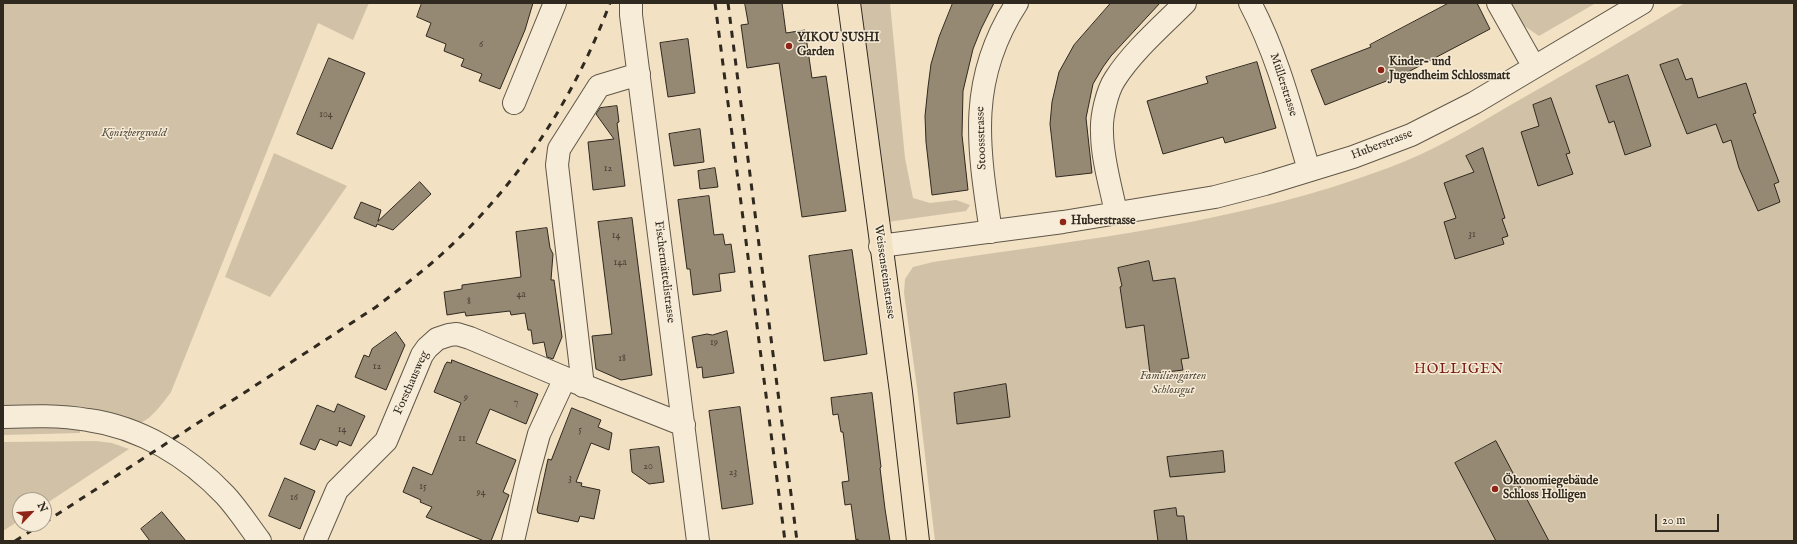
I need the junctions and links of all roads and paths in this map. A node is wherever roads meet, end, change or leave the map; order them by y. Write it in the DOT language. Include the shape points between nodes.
graph roads {
  1 [pos="555,3"];
  2 [pos="631,3"];
  3 [pos="849,3"];
  4 [pos="1018,3"];
  5 [pos="1184,3"];
  6 [pos="1250,3"];
  7 [pos="1498,3"];
  8 [pos="1638,4"];
  9 [pos="1534,67"];
  10 [pos="639,74"];
  11 [pos="514,103"];
  12 [pos="1309,170"];
  13 [pos="1116,213"];
  14 [pos="991,232"];
  15 [pos="880,246"];
  16 [pos="574,382"];
  17 [pos="3,417"];
  18 [pos="684,426"];
  19 [pos="260,541"];
  20 [pos="315,541"];
  21 [pos="513,541"];
  22 [pos="698,541"];
  23 [pos="918,541"];
  1 -- 11 [label="street"];
  2 -- 10 [label="street, Fischermättelistrasse"];
  3 -- 15 [label="main road, Weissensteinstrasse"];
  4 -- 14 [label="street, Stoossstrasse" via="997,37 984,78 981,99 980,146"];
  5 -- 13 [label="street" via="1132,56 1118,74 1105,106 1102,132"];
  6 -- 12 [label="street, Müllerstrasse" via="1278,66"];
  7 -- 9 [label="street"];
  8 -- 9 [label="street, Huberstrasse"];
  9 -- 12 [label="street, Huberstrasse" via="1474,103 1411,135"];
  10 -- 16 [label="street" via="599,86 559,148 556,165"];
  10 -- 18 [label="street, Fischermättelistrasse"];
  12 -- 13 [label="street, Huberstrasse" via="1216,197"];
  13 -- 14 [label="street, Huberstrasse"];
  14 -- 15 [label="street, Huberstrasse"];
  15 -- 23 [label="main road, Weissensteinstrasse" via="901,392"];
  16 -- 18 [label="street, Forsthausweg"];
  16 -- 20 [label="street, Forsthausweg" via="470,338 457,334 437,339 422,355 386,441 337,490"];
  16 -- 21 [label="street" via="540,434"];
  17 -- 19 [label="street" via="57,416 89,420 144,436 209,479 235,507"];
  18 -- 22 [label="street, Fischermättelistrasse"];
}
